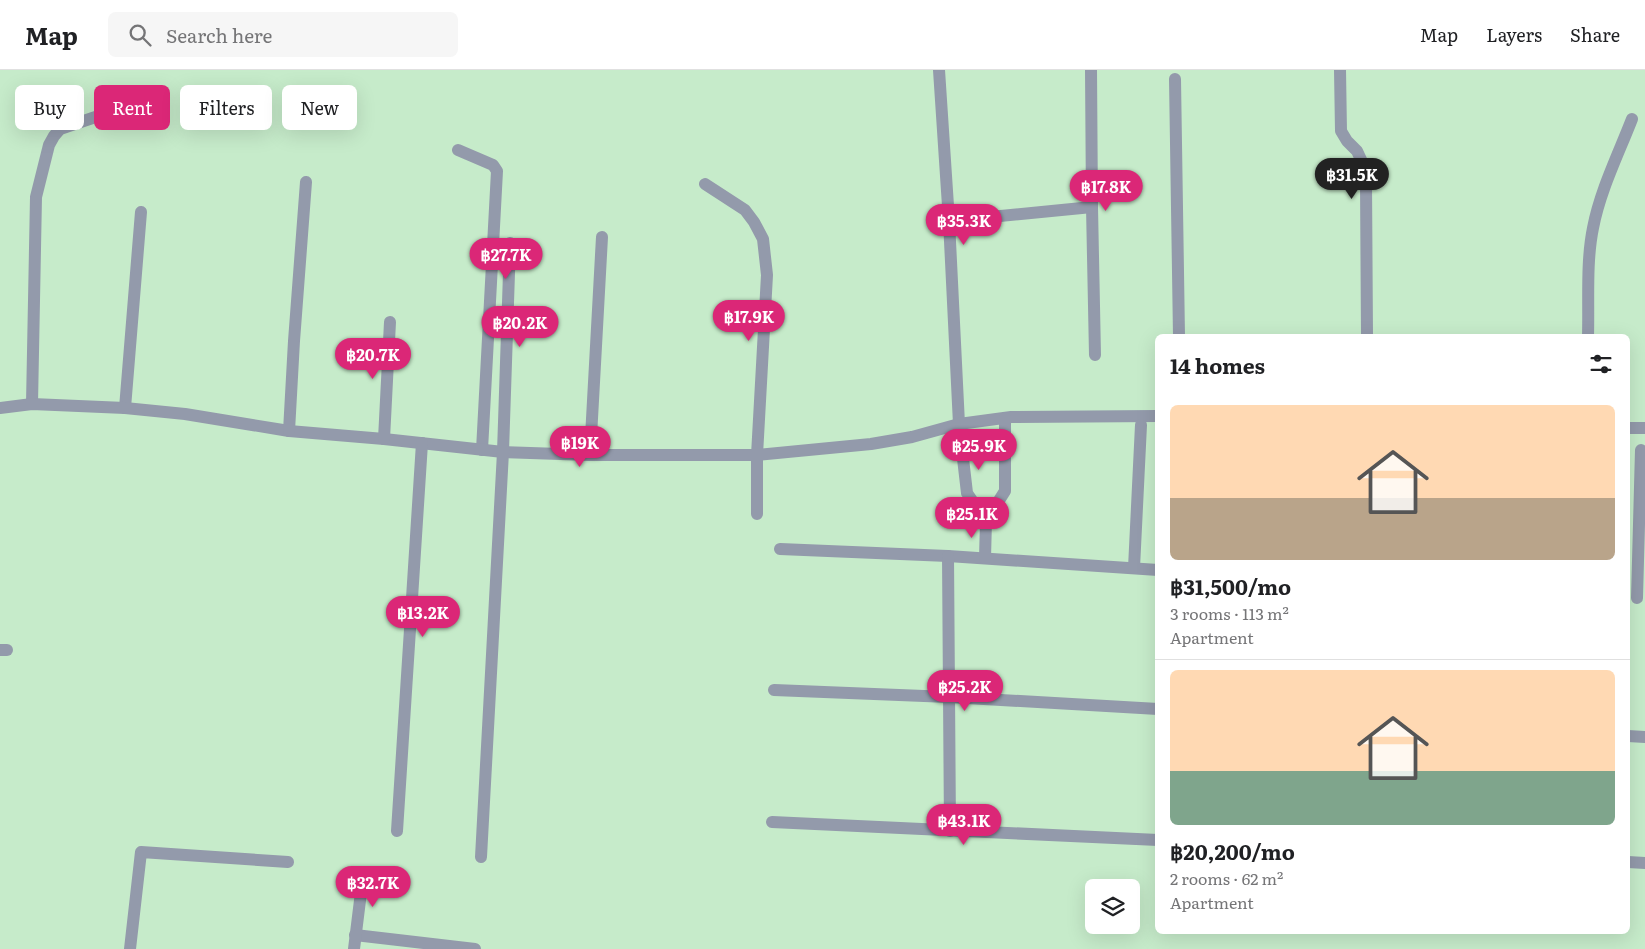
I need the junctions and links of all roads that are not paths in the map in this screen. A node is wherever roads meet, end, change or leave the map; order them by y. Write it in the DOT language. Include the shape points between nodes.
graph roads {
  1 [pos="939,70"];
  2 [pos="1091,70"];
  3 [pos="1340,70"];
  4 [pos="1175,79"];
  5 [pos="94,118"];
  6 [pos="1632,119"];
  7 [pos="458,150"];
  8 [pos="306,182"];
  9 [pos="705,184"];
  10 [pos="1092,207"];
  11 [pos="141,212"];
  12 [pos="949,221"];
  13 [pos="602,237"];
  14 [pos="510,243"];
  15 [pos="390,322"];
  16 [pos="1179,334"];
  17 [pos="1367,334"];
  18 [pos="1588,334"];
  19 [pos="1095,355"];
  20 [pos="32,404"];
  21 [pos="0,408"];
  22 [pos="125,408"];
  23 [pos="1155,416"];
  24 [pos="1005,418"];
  25 [pos="959,424"];
  26 [pos="1142,425"];
  27 [pos="1630,428"];
  28 [pos="1645,428"];
  29 [pos="289,431"];
  30 [pos="384,439"];
  31 [pos="422,443"];
  32 [pos="482,450"];
  33 [pos="1641,450"];
  34 [pos="503,452"];
  35 [pos="590,455"];
  36 [pos="756,455"];
  37 [pos="757,514"];
  38 [pos="986,521"];
  39 [pos="780,549"];
  40 [pos="948,556"];
  41 [pos="985,558"];
  42 [pos="1134,568"];
  43 [pos="1155,570"];
  44 [pos="1636,598"];
  45 [pos="774,690"];
  46 [pos="949,697"];
  47 [pos="1155,709"];
  48 [pos="1630,736"];
  49 [pos="1645,736"];
  50 [pos="772,822"];
  51 [pos="397,830"];
  52 [pos="950,831"];
  53 [pos="1155,840"];
  54 [pos="481,857"];
  55 [pos="288,862"];
  56 [pos="1630,862"];
  57 [pos="1645,863"];
  58 [pos="363,876"];
  59 [pos="356,935"];
  60 [pos="130,949"];
  61 [pos="354,949"];
  62 [pos="475,949"];
  1 -- 12 [label="street"];
  2 -- 10 [label="street"];
  3 -- 17 [label="street" via="1341,131 1357,151 1364,166 1366,182"];
  4 -- 16 [label="street"];
  5 -- 20 [label="street" via="60,129 50,145 39,181"];
  6 -- 18 [label="street" via="1593,228"];
  7 -- 32 [label="street" via="493,165 497,171"];
  8 -- 29 [label="street"];
  9 -- 36 [label="street" via="745,210 763,239 767,275"];
  10 -- 12 [label="street"];
  10 -- 19 [label="street"];
  11 -- 22 [label="street"];
  12 -- 25 [label="street"];
  13 -- 35 [label="street"];
  14 -- 34 [label="street"];
  15 -- 30 [label="street"];
  20 -- 21 [label="street"];
  20 -- 22 [label="street"];
  22 -- 29 [label="street"];
  23 -- 24 [label="street"];
  24 -- 25 [label="street"];
  24 -- 38 [label="street" via="1006,492"];
  25 -- 36 [label="street" via="871,444"];
  25 -- 38 [label="street" via="968,493"];
  26 -- 42 [label="street"];
  27 -- 28 [label="street"];
  29 -- 30 [label="street"];
  30 -- 31 [label="street"];
  31 -- 32 [label="street"];
  31 -- 51 [label="street"];
  32 -- 34 [label="street"];
  33 -- 44 [label="street"];
  34 -- 35 [label="street"];
  34 -- 54 [label="street"];
  35 -- 36 [label="street"];
  36 -- 37 [label="street"];
  38 -- 41 [label="street"];
  39 -- 40 [label="street"];
  40 -- 41 [label="street"];
  40 -- 46 [label="street"];
  41 -- 42 [label="street"];
  42 -- 43 [label="street"];
  45 -- 46 [label="street"];
  46 -- 47 [label="street"];
  46 -- 52 [label="street"];
  48 -- 49 [label="street"];
  50 -- 52 [label="street"];
  52 -- 53 [label="street"];
  55 -- 60 [label="street" via="140,852"];
  56 -- 57 [label="street"];
  58 -- 59 [label="street"];
  59 -- 61 [label="street"];
  59 -- 62 [label="street"];
}
